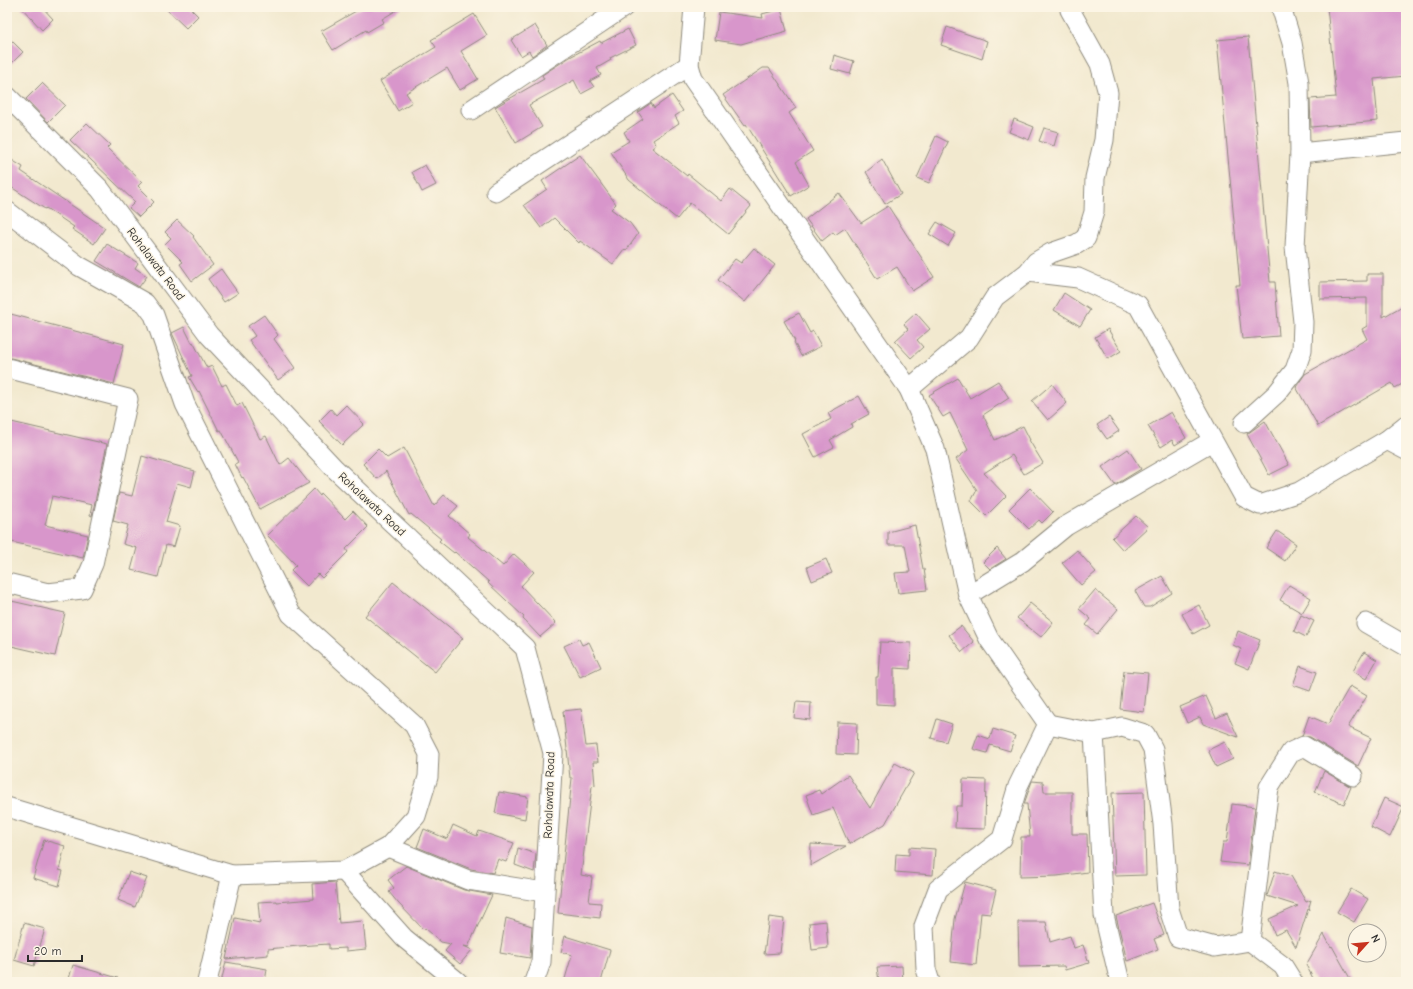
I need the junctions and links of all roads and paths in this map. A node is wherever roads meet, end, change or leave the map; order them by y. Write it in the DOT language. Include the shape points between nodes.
graph roads {
  1 [pos="624,7"];
  2 [pos="694,7"];
  3 [pos="1281,7"];
  4 [pos="1070,10"];
  5 [pos="689,65"];
  6 [pos="7,96"];
  7 [pos="471,110"];
  8 [pos="1406,142"];
  9 [pos="1300,153"];
  10 [pos="496,192"];
  11 [pos="7,211"];
  12 [pos="1028,272"];
  13 [pos="7,368"];
  14 [pos="909,389"];
  15 [pos="1244,423"];
  16 [pos="1406,425"];
  17 [pos="1387,440"];
  18 [pos="1212,441"];
  19 [pos="1406,450"];
  20 [pos="7,583"];
  21 [pos="968,595"];
  22 [pos="1366,623"];
  23 [pos="1406,646"];
  24 [pos="1048,724"];
  25 [pos="1094,733"];
  26 [pos="1353,776"];
  27 [pos="7,807"];
  28 [pos="388,847"];
  29 [pos="344,871"];
  30 [pos="232,875"];
  31 [pos="544,892"];
  32 [pos="1250,941"];
  33 [pos="207,982"];
  34 [pos="458,982"];
  35 [pos="534,982"];
  36 [pos="930,982"];
  37 [pos="1120,982"];
  38 [pos="1293,982"];
  1 -- 7 [label="street"];
  2 -- 5 [label="street"];
  3 -- 9 [label="street" via="1292,43 1299,83"];
  4 -- 12 [label="street" via="1100,64 1108,93 1104,140 1095,178 1094,212 1086,238 1051,253 1036,262"];
  5 -- 10 [label="street"];
  5 -- 14 [label="street" via="693,79"];
  6 -- 31 [label="street, Rohalawata Road" via="100,189 209,335 335,469 525,648 553,753"];
  8 -- 9 [label="street"];
  9 -- 15 [label="street" via="1295,247 1303,322 1302,350 1295,370 1277,393"];
  11 -- 28 [label="street" via="79,266 146,303 154,315 185,404 291,614 414,725 429,754 428,777 416,816"];
  12 -- 14 [label="street" via="995,297 969,338"];
  12 -- 18 [label="street" via="1078,278 1138,305"];
  13 -- 20 [label="street" via="128,399 93,564 82,589 48,593"];
  14 -- 21 [label="street" via="935,449"];
  16 -- 17 [label="street"];
  17 -- 18 [label="street" via="1299,492 1260,505 1244,497"];
  17 -- 19 [label="street"];
  18 -- 21 [label="street" via="1066,526 1022,562"];
  21 -- 24 [label="street" via="989,639"];
  22 -- 23 [label="street"];
  24 -- 25 [label="street"];
  24 -- 36 [label="street" via="1018,786 1002,838 938,889 924,926 926,969"];
  25 -- 32 [label="street" via="1122,727 1145,734 1153,749 1163,824 1169,909 1178,937 1215,947"];
  25 -- 37 [label="street" via="1104,915"];
  26 -- 32 [label="street" via="1304,746 1291,752 1269,787"];
  27 -- 30 [label="street"];
  28 -- 29 [label="street"];
  28 -- 31 [label="street" via="468,880"];
  29 -- 30 [label="street"];
  29 -- 34 [label="street" via="404,938"];
  30 -- 33 [label="street"];
  31 -- 35 [label="street, Rohalawata Road" via="542,962"];
  32 -- 38 [label="street" via="1283,966"];
}
